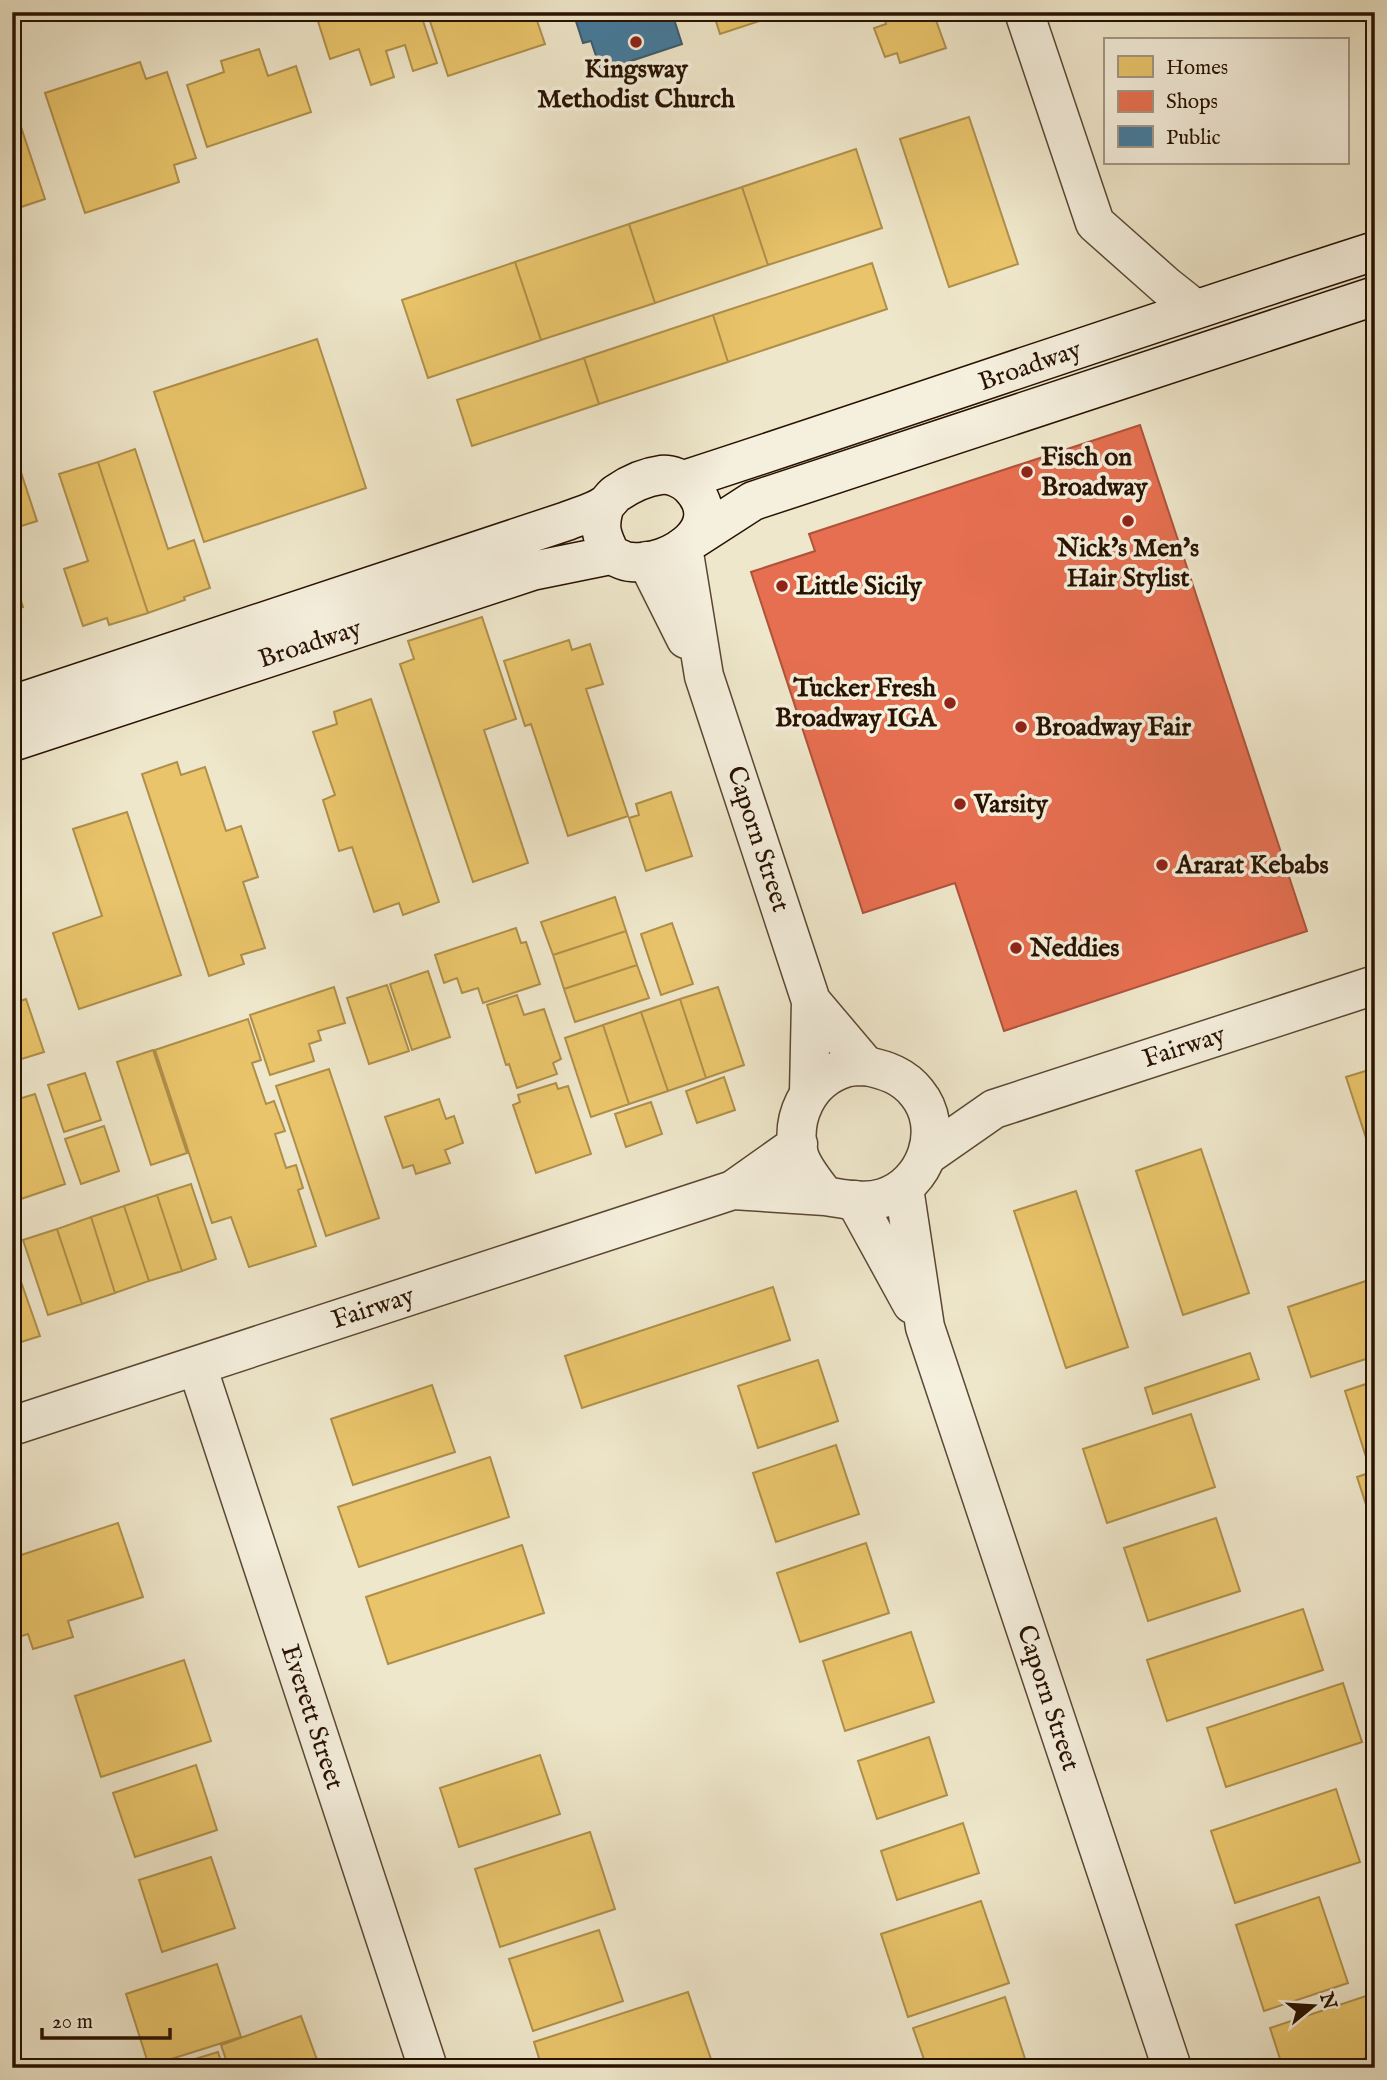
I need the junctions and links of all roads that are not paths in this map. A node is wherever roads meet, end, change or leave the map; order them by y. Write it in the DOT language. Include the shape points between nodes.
graph roads {
  1 [pos="1024,12"];
  2 [pos="1375,251"];
  3 [pos="1375,296"];
  4 [pos="1195,309"];
  5 [pos="684,480"];
  6 [pos="605,505"];
  7 [pos="688,543"];
  8 [pos="629,558"];
  9 [pos="704,676"];
  10 [pos="12,705"];
  11 [pos="12,742"];
  12 [pos="1375,985"];
  13 [pos="811,1002"];
  14 [pos="866,1066"];
  15 [pos="809,1093"];
  16 [pos="919,1094"];
  17 [pos="994,1109"];
  18 [pos="798,1144"];
  19 [pos="928,1155"];
  20 [pos="904,1188"];
  21 [pos="733,1190"];
  22 [pos="840,1198"];
  23 [pos="925,1327"];
  24 [pos="197,1366"];
  25 [pos="12,1426"];
  26 [pos="428,2068"];
  27 [pos="1171,2068"];
  1 -- 4 [label="street" via="1095,223"];
  2 -- 4 [label="street, Broadway"];
  3 -- 7 [label="street, Broadway" via="754,501"];
  4 -- 5 [label="street, Broadway"];
  5 -- 6 [label="street" via="664,475 639,480"];
  5 -- 7 [label="street" via="696,493 704,516 702,527"];
  6 -- 8 [label="street" via="600,521 602,538"];
  6 -- 10 [label="street, Broadway"];
  7 -- 8 [label="street" via="673,553"];
  7 -- 9 [label="street, Caporn Street"];
  8 -- 9 [label="street, Caporn Street"];
  8 -- 11 [label="street, Broadway" via="532,571"];
  9 -- 13 [label="street, Caporn Street"];
  12 -- 17 [label="street, Fairway"];
  13 -- 14 [label="street, Caporn Street"];
  13 -- 15 [label="street, Caporn Street"];
  14 -- 15 [label="street" via="845,1068 825,1077"];
  14 -- 16 [label="street" via="886,1070"];
  15 -- 18 [label="street" via="799,1113"];
  16 -- 17 [label="street, Fairway"];
  16 -- 19 [label="street" via="928,1113"];
  17 -- 19 [label="street, Fairway"];
  18 -- 21 [label="street, Fairway"];
  18 -- 22 [label="street" via="800,1157"];
  19 -- 20 [label="street"];
  20 -- 22 [label="street" via="865,1202"];
  20 -- 23 [label="street, Caporn Street"];
  21 -- 22 [label="street, Fairway"];
  21 -- 24 [label="street, Fairway"];
  22 -- 23 [label="street, Caporn Street"];
  23 -- 27 [label="street, Caporn Street"];
  24 -- 25 [label="street, Fairway"];
  24 -- 26 [label="street, Everett Street"];
}
